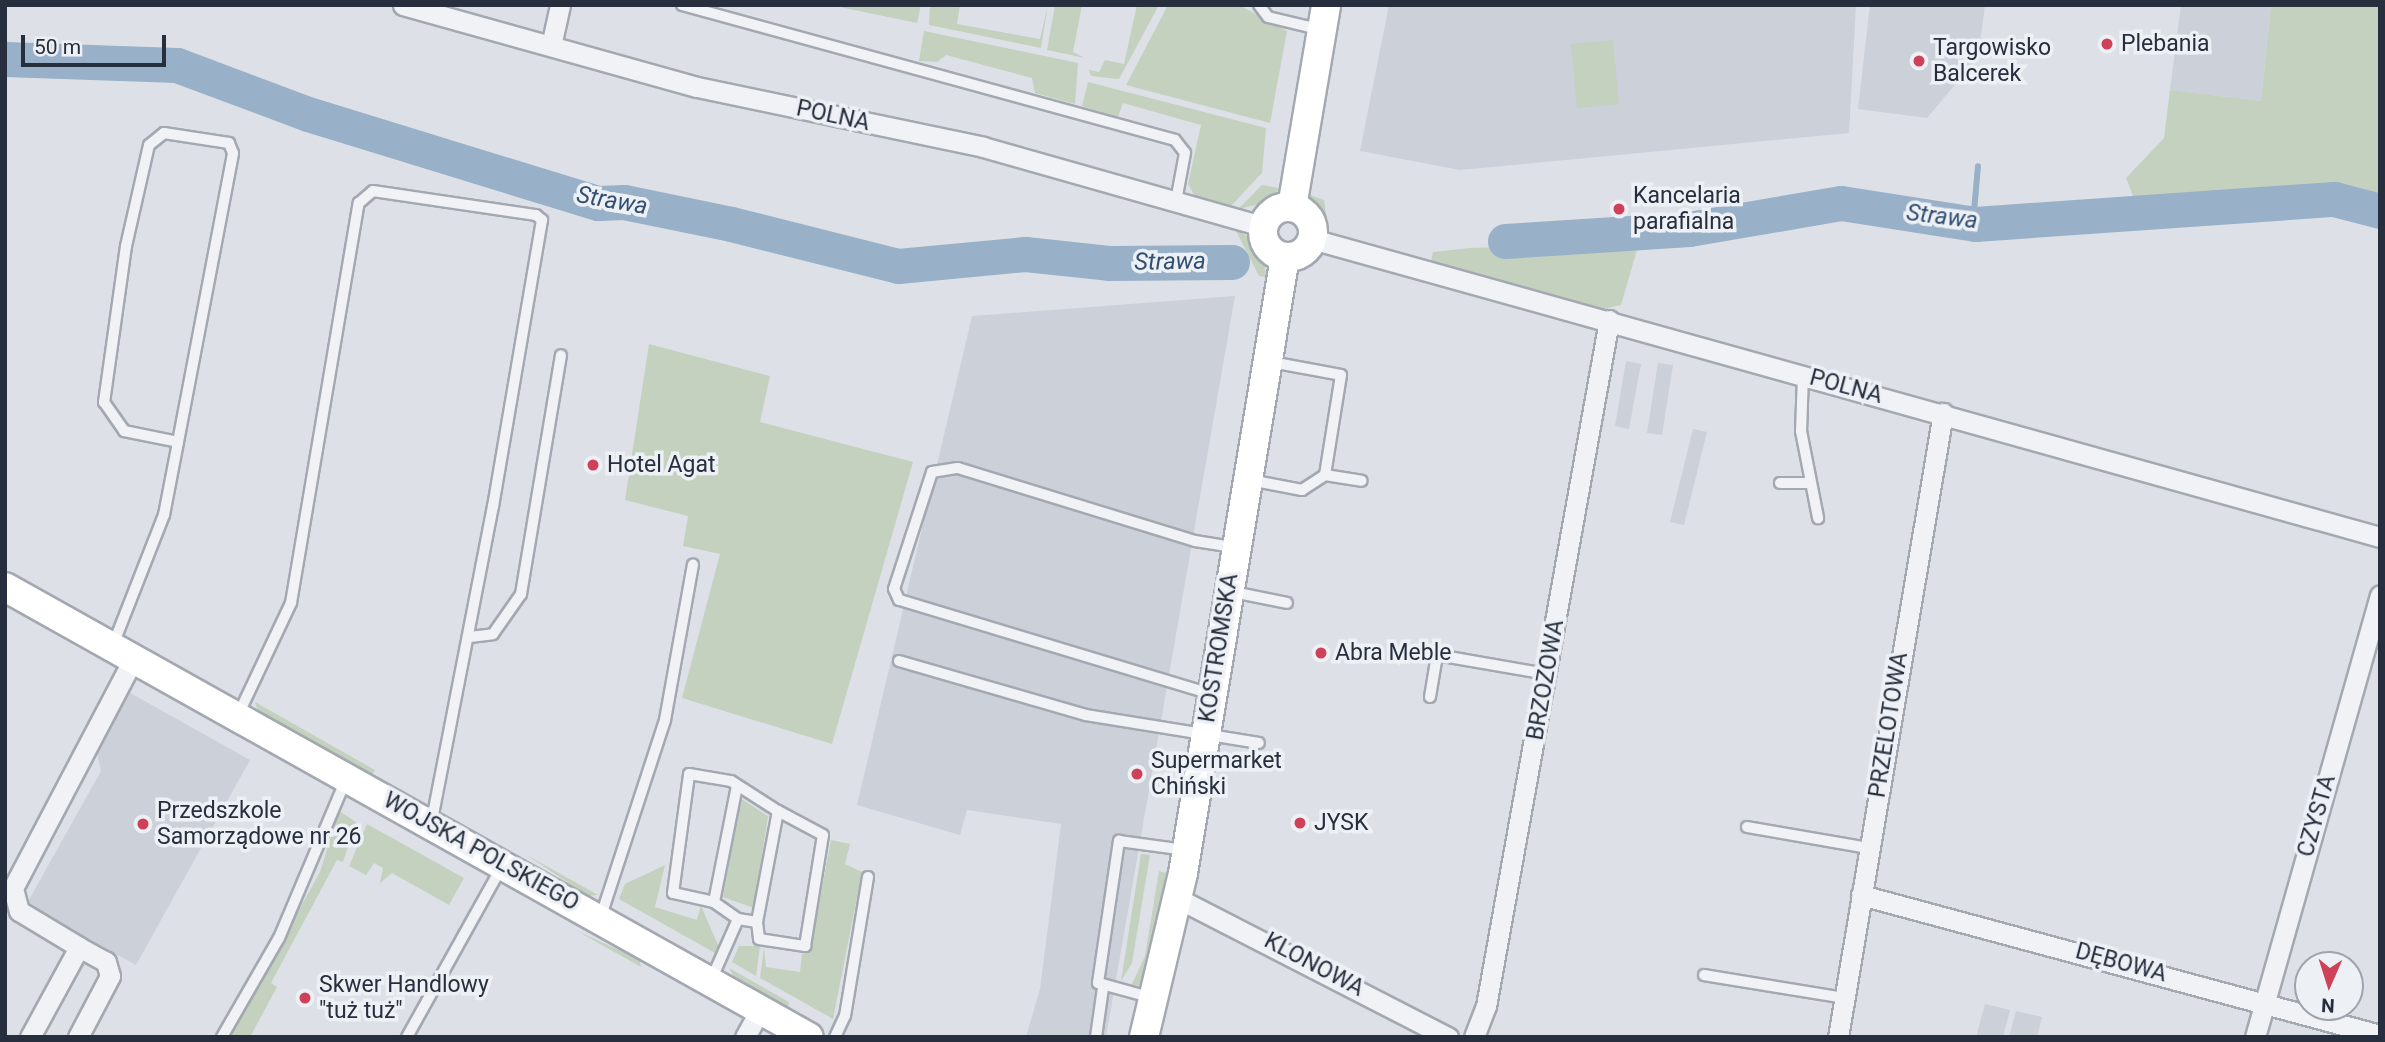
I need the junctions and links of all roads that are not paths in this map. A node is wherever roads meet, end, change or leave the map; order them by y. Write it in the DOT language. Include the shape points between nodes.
graph roads {
  1 [pos="403,5"];
  2 [pos="560,5"];
  3 [pos="682,5"];
  4 [pos="1259,5"];
  5 [pos="1324,17"];
  6 [pos="551,46"];
  7 [pos="1176,201"];
  8 [pos="1292,207"];
  9 [pos="1263,226"];
  10 [pos="1312,239"];
  11 [pos="1285,257"];
  12 [pos="1609,320"];
  13 [pos="561,355"];
  14 [pos="1268,361"];
  15 [pos="1803,375"];
  16 [pos="1943,413"];
  17 [pos="178,442"];
  18 [pos="1325,475"];
  19 [pos="1248,480"];
  20 [pos="1362,481"];
  21 [pos="1780,483"];
  22 [pos="1807,483"];
  23 [pos="1818,518"];
  24 [pos="2380,537"];
  25 [pos="1236,547"];
  26 [pos="693,565"];
  27 [pos="5,587"];
  28 [pos="1229,591"];
  29 [pos="2380,596"];
  30 [pos="1287,603"];
  31 [pos="470,637"];
  32 [pos="123,652"];
  33 [pos="900,661"];
  34 [pos="1548,674"];
  35 [pos="1212,694"];
  36 [pos="1430,697"];
  37 [pos="238,716"];
  38 [pos="1205,733"];
  39 [pos="1259,743"];
  40 [pos="347,778"];
  41 [pos="737,786"];
  42 [pos="778,811"];
  43 [pos="430,825"];
  44 [pos="1747,827"];
  45 [pos="1869,848"];
  46 [pos="1186,850"];
  47 [pos="502,866"];
  48 [pos="868,877"];
  49 [pos="1861,895"];
  50 [pos="1177,898"];
  51 [pos="715,902"];
  52 [pos="600,919"];
  53 [pos="738,919"];
  54 [pos="757,922"];
  55 [pos="79,947"];
  56 [pos="1704,975"];
  57 [pos="710,982"];
  58 [pos="1103,988"];
  59 [pos="1154,998"];
  60 [pos="1845,998"];
  61 [pos="2265,1002"];
  62 [pos="760,1010"];
  63 [pos="2380,1035"];
  64 [pos="30,1037"];
  65 [pos="78,1037"];
  66 [pos="222,1037"];
  67 [pos="407,1037"];
  68 [pos="745,1037"];
  69 [pos="809,1037"];
  70 [pos="835,1037"];
  71 [pos="1096,1037"];
  72 [pos="1144,1037"];
  73 [pos="1448,1037"];
  74 [pos="1474,1037"];
  75 [pos="1838,1037"];
  76 [pos="2255,1037"];
  1 -- 6 [label="street, POLNA"];
  2 -- 6 [label="street"];
  3 -- 7 [label="lane" via="1175,140 1185,153"];
  4 -- 5 [label="lane" via="1268,17"];
  5 -- 8 [label="street"];
  6 -- 7 [label="street, POLNA" via="714,91 983,147"];
  7 -- 9 [label="street, POLNA"];
  8 -- 9 [label="street" via="1274,211"];
  8 -- 10 [label="street" via="1308,217"];
  9 -- 11 [label="street" via="1267,247"];
  10 -- 11 [label="street" via="1300,254"];
  10 -- 12 [label="street, POLNA"];
  11 -- 14 [label="street, KOSTROMSKA"];
  12 -- 15 [label="street, POLNA"];
  12 -- 34 [label="street, BRZOZOWA"];
  13 -- 31 [label="lane" via="521,594 493,634"];
  14 -- 18 [label="lane" via="1341,374"];
  14 -- 19 [label="street, KOSTROMSKA"];
  15 -- 16 [label="street, POLNA"];
  15 -- 22 [label="lane" via="1798,405"];
  16 -- 24 [label="street, POLNA"];
  16 -- 45 [label="street, PRZELOTOWA"];
  17 -- 17 [label="lane" via="233,153 229,143 164,132 149,145 126,246 104,402 124,431"];
  17 -- 32 [label="lane" via="161,526"];
  18 -- 19 [label="lane" via="1302,490"];
  18 -- 20 [label="lane"];
  19 -- 25 [label="street, KOSTROMSKA"];
  21 -- 22 [label="lane"];
  22 -- 23 [label="lane" via="1817,498"];
  25 -- 28 [label="street, KOSTROMSKA"];
  25 -- 35 [label="lane" via="1195,541 958,468 932,472 894,589 899,600"];
  26 -- 52 [label="lane" via="665,720"];
  27 -- 32 [label="street, WOJSKA POLSKIEGO"];
  28 -- 30 [label="lane"];
  28 -- 35 [label="street, KOSTROMSKA"];
  29 -- 61 [label="street, CZYSTA"];
  31 -- 37 [label="lane" via="542,220 527,211 373,191 354,216 291,603"];
  31 -- 43 [label="lane"];
  32 -- 37 [label="street, WOJSKA POLSKIEGO"];
  32 -- 55 [label="street" via="13,888 19,911"];
  33 -- 38 [label="lane" via="1086,715"];
  34 -- 36 [label="lane" via="1437,655"];
  34 -- 74 [label="street, BRZOZOWA" via="1486,1006"];
  35 -- 38 [label="street, KOSTROMSKA"];
  37 -- 40 [label="street, WOJSKA POLSKIEGO"];
  38 -- 39 [label="lane"];
  38 -- 46 [label="street, KOSTROMSKA"];
  40 -- 43 [label="street, WOJSKA POLSKIEGO"];
  40 -- 66 [label="lane" via="279,938"];
  41 -- 42 [label="lane"];
  41 -- 51 [label="lane"];
  41 -- 51 [label="lane" via="688,774 669,888"];
  42 -- 54 [label="lane"];
  42 -- 54 [label="lane" via="820,832 825,840 807,944 759,939"];
  43 -- 47 [label="street, WOJSKA POLSKIEGO"];
  44 -- 45 [label="lane"];
  45 -- 49 [label="street, PRZELOTOWA"];
  46 -- 50 [label="street, KOSTROMSKA"];
  46 -- 58 [label="lane" via="1119,841 1098,983"];
  47 -- 52 [label="street, WOJSKA POLSKIEGO"];
  47 -- 67 [label="lane"];
  48 -- 70 [label="lane" via="845,1016"];
  49 -- 60 [label="street, PRZELOTOWA"];
  49 -- 61 [label="street, DĘBOWA"];
  50 -- 59 [label="street, KOSTROMSKA"];
  50 -- 73 [label="street, KLONOWA"];
  51 -- 53 [label="lane"];
  52 -- 57 [label="street, WOJSKA POLSKIEGO"];
  53 -- 54 [label="lane"];
  53 -- 57 [label="lane"];
  55 -- 64 [label="street"];
  55 -- 65 [label="street" via="106,962 110,976"];
  56 -- 60 [label="lane"];
  57 -- 62 [label="street, WOJSKA POLSKIEGO"];
  58 -- 59 [label="lane"];
  58 -- 71 [label="lane"];
  59 -- 72 [label="street, KOSTROMSKA"];
  60 -- 75 [label="street, PRZELOTOWA"];
  61 -- 63 [label="street, DĘBOWA"];
  61 -- 76 [label="street, CZYSTA"];
  62 -- 68 [label="street"];
  62 -- 69 [label="street, WOJSKA POLSKIEGO"];
}
